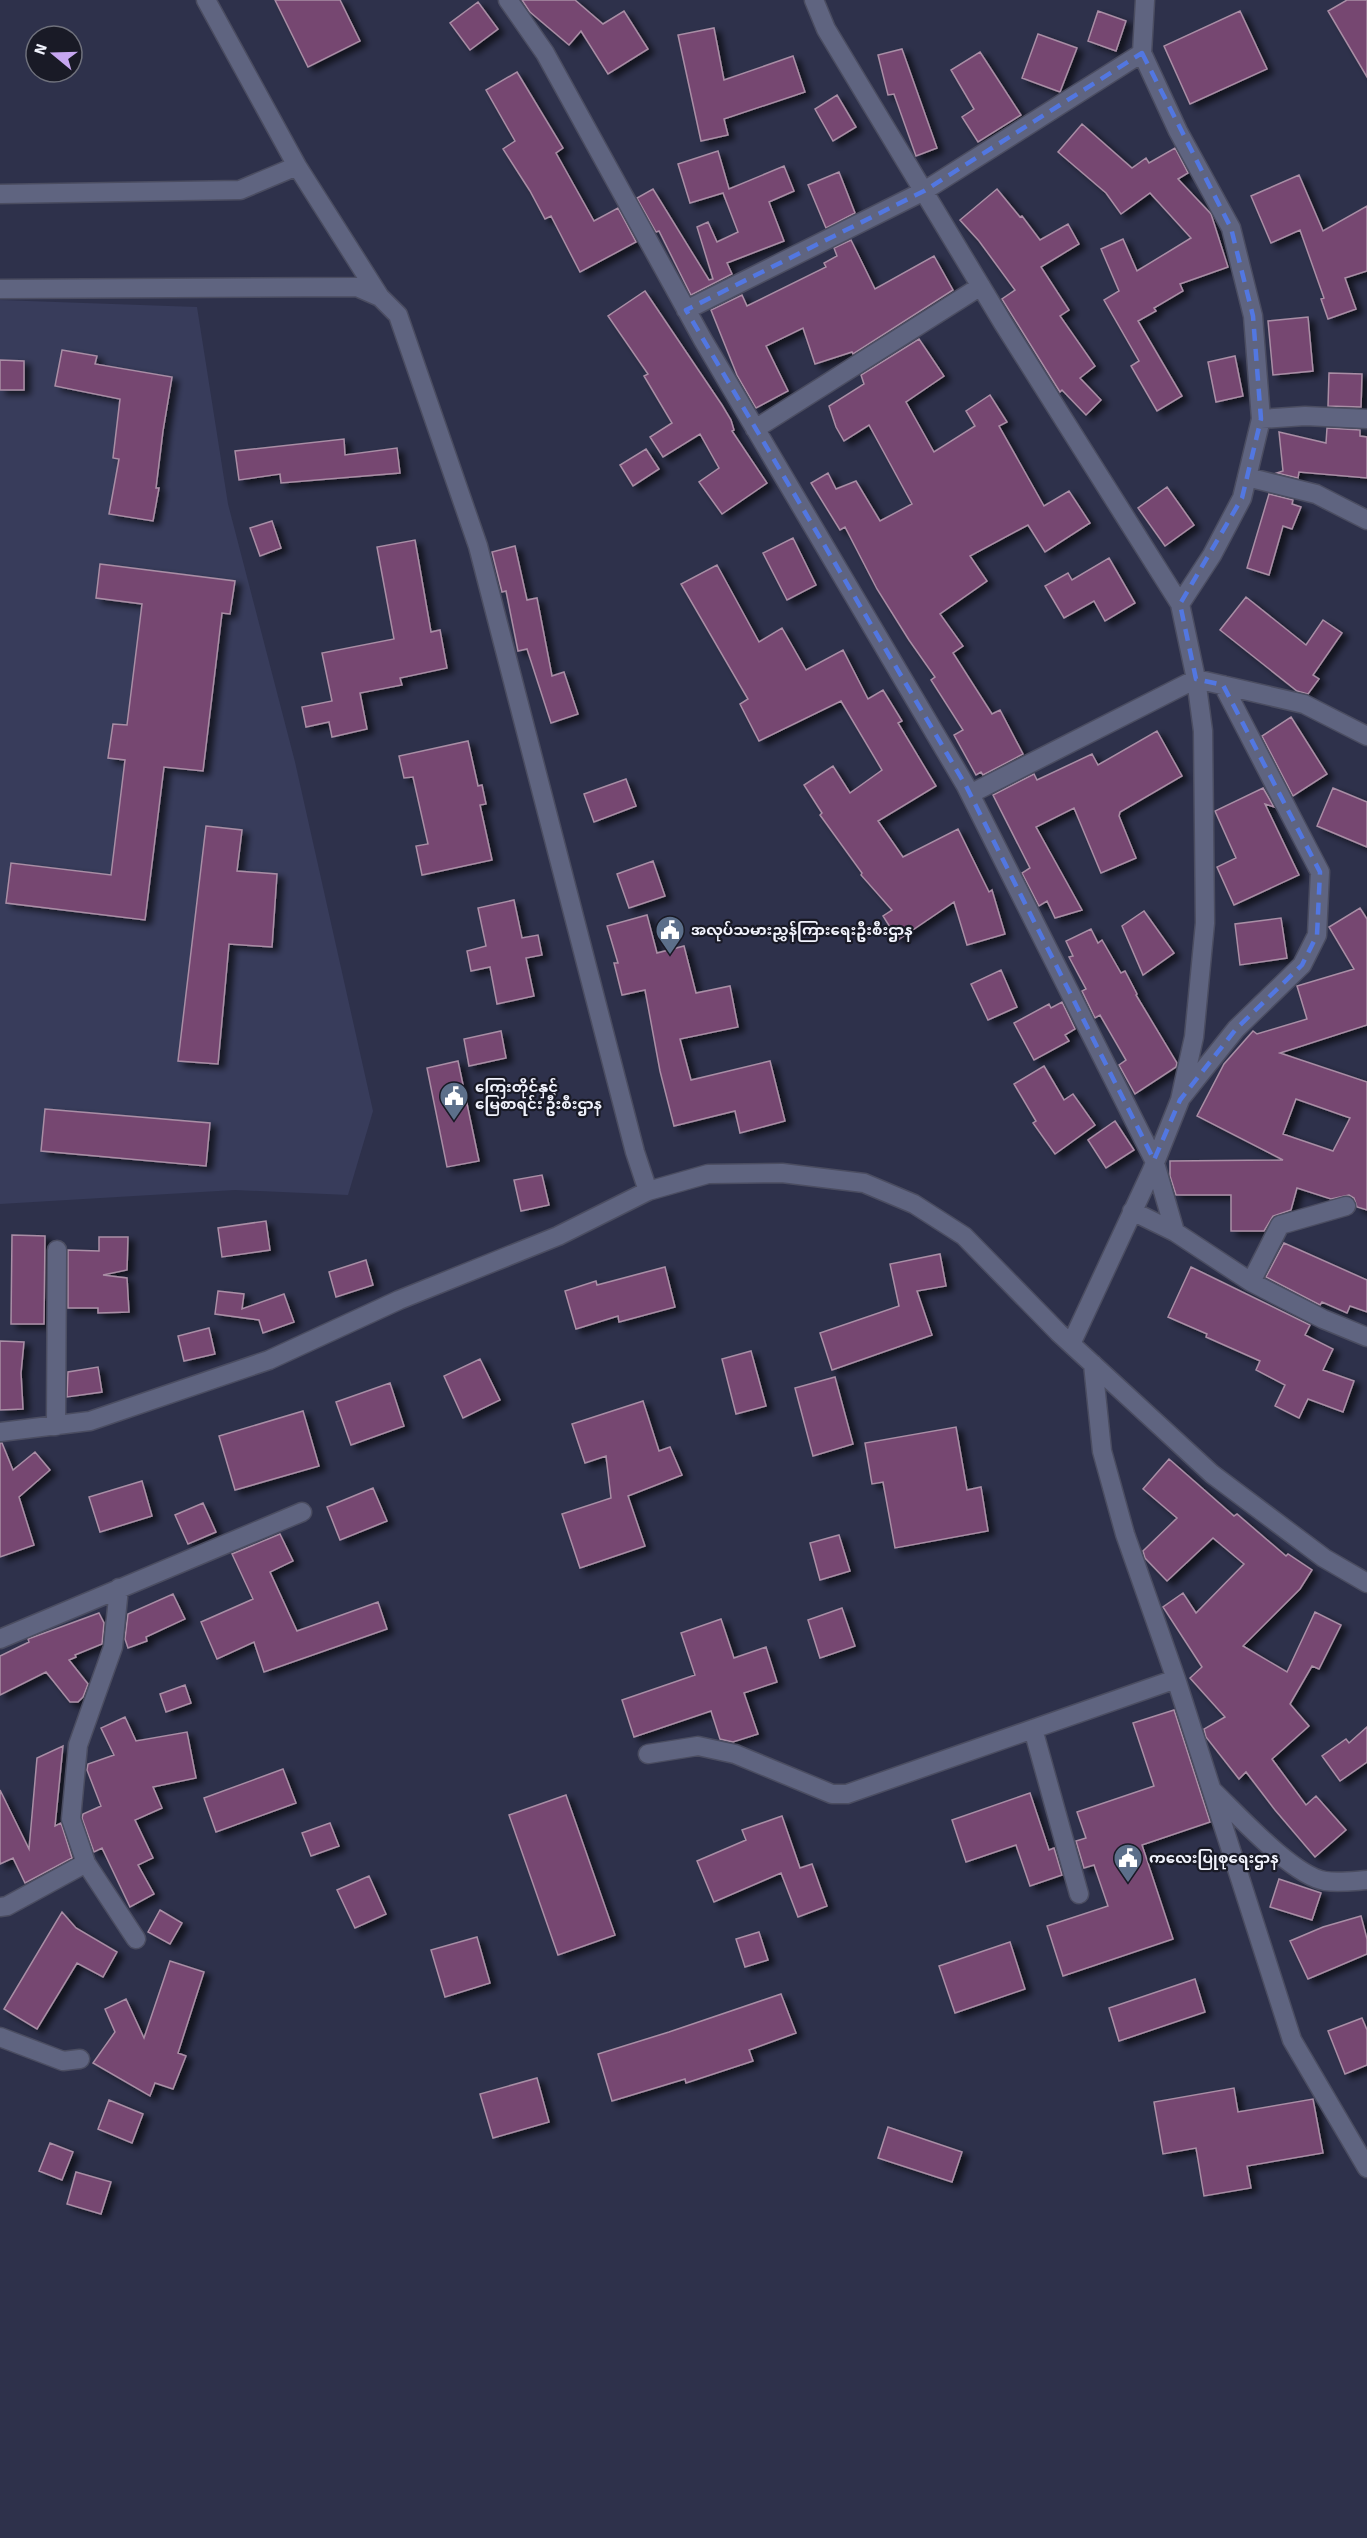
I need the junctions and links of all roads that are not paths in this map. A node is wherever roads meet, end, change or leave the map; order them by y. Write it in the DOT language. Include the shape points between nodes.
graph roads {
  1 [pos="206,0"];
  2 [pos="508,0"];
  3 [pos="814,0"];
  4 [pos="1144,0"];
  5 [pos="1142,53"];
  6 [pos="297,166"];
  7 [pos="924,191"];
  8 [pos="0,194"];
  9 [pos="981,286"];
  10 [pos="0,289"];
  11 [pos="380,297"];
  12 [pos="686,310"];
  13 [pos="1261,419"];
  14 [pos="1367,419"];
  15 [pos="755,429"];
  16 [pos="1247,477"];
  17 [pos="1367,520"];
  18 [pos="1180,604"];
  19 [pos="1196,679"];
  20 [pos="1223,685"];
  21 [pos="1367,736"];
  22 [pos="970,794"];
  23 [pos="1180,1100"];
  24 [pos="1154,1160"];
  25 [pos="648,1191"];
  26 [pos="1346,1206"];
  27 [pos="1132,1211"];
  28 [pos="1175,1232"];
  29 [pos="57,1250"];
  30 [pos="1251,1282"];
  31 [pos="1367,1337"];
  32 [pos="1071,1344"];
  33 [pos="1093,1364"];
  34 [pos="56,1426"];
  35 [pos="0,1432"];
  36 [pos="302,1512"];
  37 [pos="1367,1583"];
  38 [pos="119,1588"];
  39 [pos="0,1639"];
  40 [pos="1176,1679"];
  41 [pos="1033,1730"];
  42 [pos="648,1754"];
  43 [pos="1212,1789"];
  44 [pos="86,1863"];
  45 [pos="1367,1880"];
  46 [pos="1079,1894"];
  47 [pos="0,1907"];
  48 [pos="135,1940"];
  49 [pos="0,2037"];
  50 [pos="80,2059"];
  51 [pos="1367,2168"];
  1 -- 6 [label="street"];
  2 -- 12 [label="street" via="545,53"];
  3 -- 7 [label="street" via="826,29"];
  4 -- 5 [label="street"];
  5 -- 7 [label="street"];
  5 -- 13 [label="street" via="1178,131 1231,228 1253,316"];
  6 -- 8 [label="street" via="240,190"];
  6 -- 11 [label="street"];
  7 -- 9 [label="street"];
  7 -- 12 [label="street"];
  9 -- 15 [label="street"];
  9 -- 18 [label="street"];
  10 -- 11 [label="street" via="357,287"];
  11 -- 25 [label="street" via="398,315 478,546"];
  12 -- 15 [label="street"];
  13 -- 14 [label="street"];
  13 -- 16 [label="street"];
  15 -- 22 [label="street"];
  16 -- 17 [label="street" via="1316,494"];
  16 -- 18 [label="street" via="1242,498 1212,555"];
  18 -- 19 [label="street"];
  19 -- 20 [label="street"];
  19 -- 22 [label="street"];
  19 -- 23 [label="street" via="1203,731 1205,923 1194,1036"];
  20 -- 21 [label="street" via="1304,704"];
  20 -- 23 [label="street" via="1320,872 1317,935 1302,965 1236,1029"];
  22 -- 24 [label="street"];
  23 -- 24 [label="street"];
  24 -- 27 [label="street"];
  24 -- 28 [label="street"];
  25 -- 32 [label="street" via="708,1174 783,1173 864,1183 914,1204 964,1236"];
  25 -- 34 [label="street" via="558,1236 399,1300 269,1360 90,1421"];
  26 -- 30 [label="street" via="1280,1225"];
  27 -- 28 [label="street"];
  27 -- 32 [label="street"];
  28 -- 30 [label="street"];
  29 -- 34 [label="street"];
  30 -- 31 [label="street"];
  32 -- 33 [label="street"];
  33 -- 37 [label="street" via="1212,1474 1324,1558"];
  33 -- 40 [label="street" via="1102,1451 1125,1534"];
  34 -- 35 [label="street"];
  36 -- 38 [label="street"];
  38 -- 39 [label="street"];
  38 -- 44 [label="street" via="113,1647 78,1745 71,1819"];
  40 -- 41 [label="street"];
  40 -- 43 [label="street"];
  41 -- 42 [label="street" via="847,1794 831,1794 735,1754 698,1746"];
  41 -- 46 [label="street"];
  43 -- 45 [label="street" via="1304,1874 1323,1881"];
  43 -- 51 [label="street" via="1292,2040"];
  44 -- 47 [label="street"];
  44 -- 48 [label="street"];
  49 -- 50 [label="street" via="63,2061"];
}
